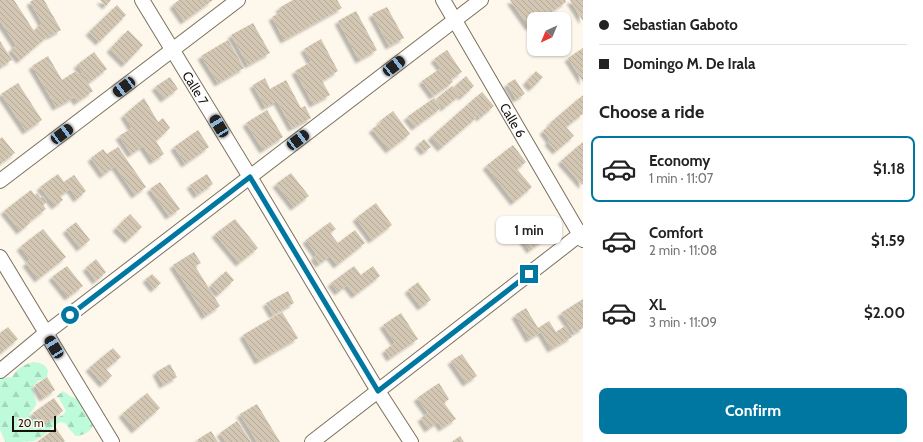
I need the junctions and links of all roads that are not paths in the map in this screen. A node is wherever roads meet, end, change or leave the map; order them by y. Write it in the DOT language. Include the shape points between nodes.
graph roads {
  1 [pos="142,0"];
  2 [pos="238,0"];
  3 [pos="442,0"];
  4 [pos="481,0"];
  5 [pos="455,20"];
  6 [pos="173,50"];
  7 [pos="250,177"];
  8 [pos="0,181"];
  9 [pos="582,236"];
  10 [pos="0,257"];
  11 [pos="46,334"];
  12 [pos="0,371"];
  13 [pos="378,391"];
  14 [pos="112,442"];
  15 [pos="312,442"];
  16 [pos="411,442"];
  1 -- 6 [label="street, Calle 7"];
  2 -- 6 [label="street"];
  3 -- 5 [label="street, Calle 6"];
  4 -- 5 [label="street"];
  5 -- 7 [label="street"];
  5 -- 9 [label="street, Calle 6"];
  6 -- 7 [label="street, Calle 7"];
  6 -- 8 [label="street"];
  7 -- 11 [label="street"];
  7 -- 13 [label="street, Calle 7"];
  9 -- 13 [label="street"];
  10 -- 11 [label="street"];
  11 -- 12 [label="street"];
  11 -- 14 [label="street"];
  13 -- 15 [label="street"];
  13 -- 16 [label="street, Calle 7"];
}
